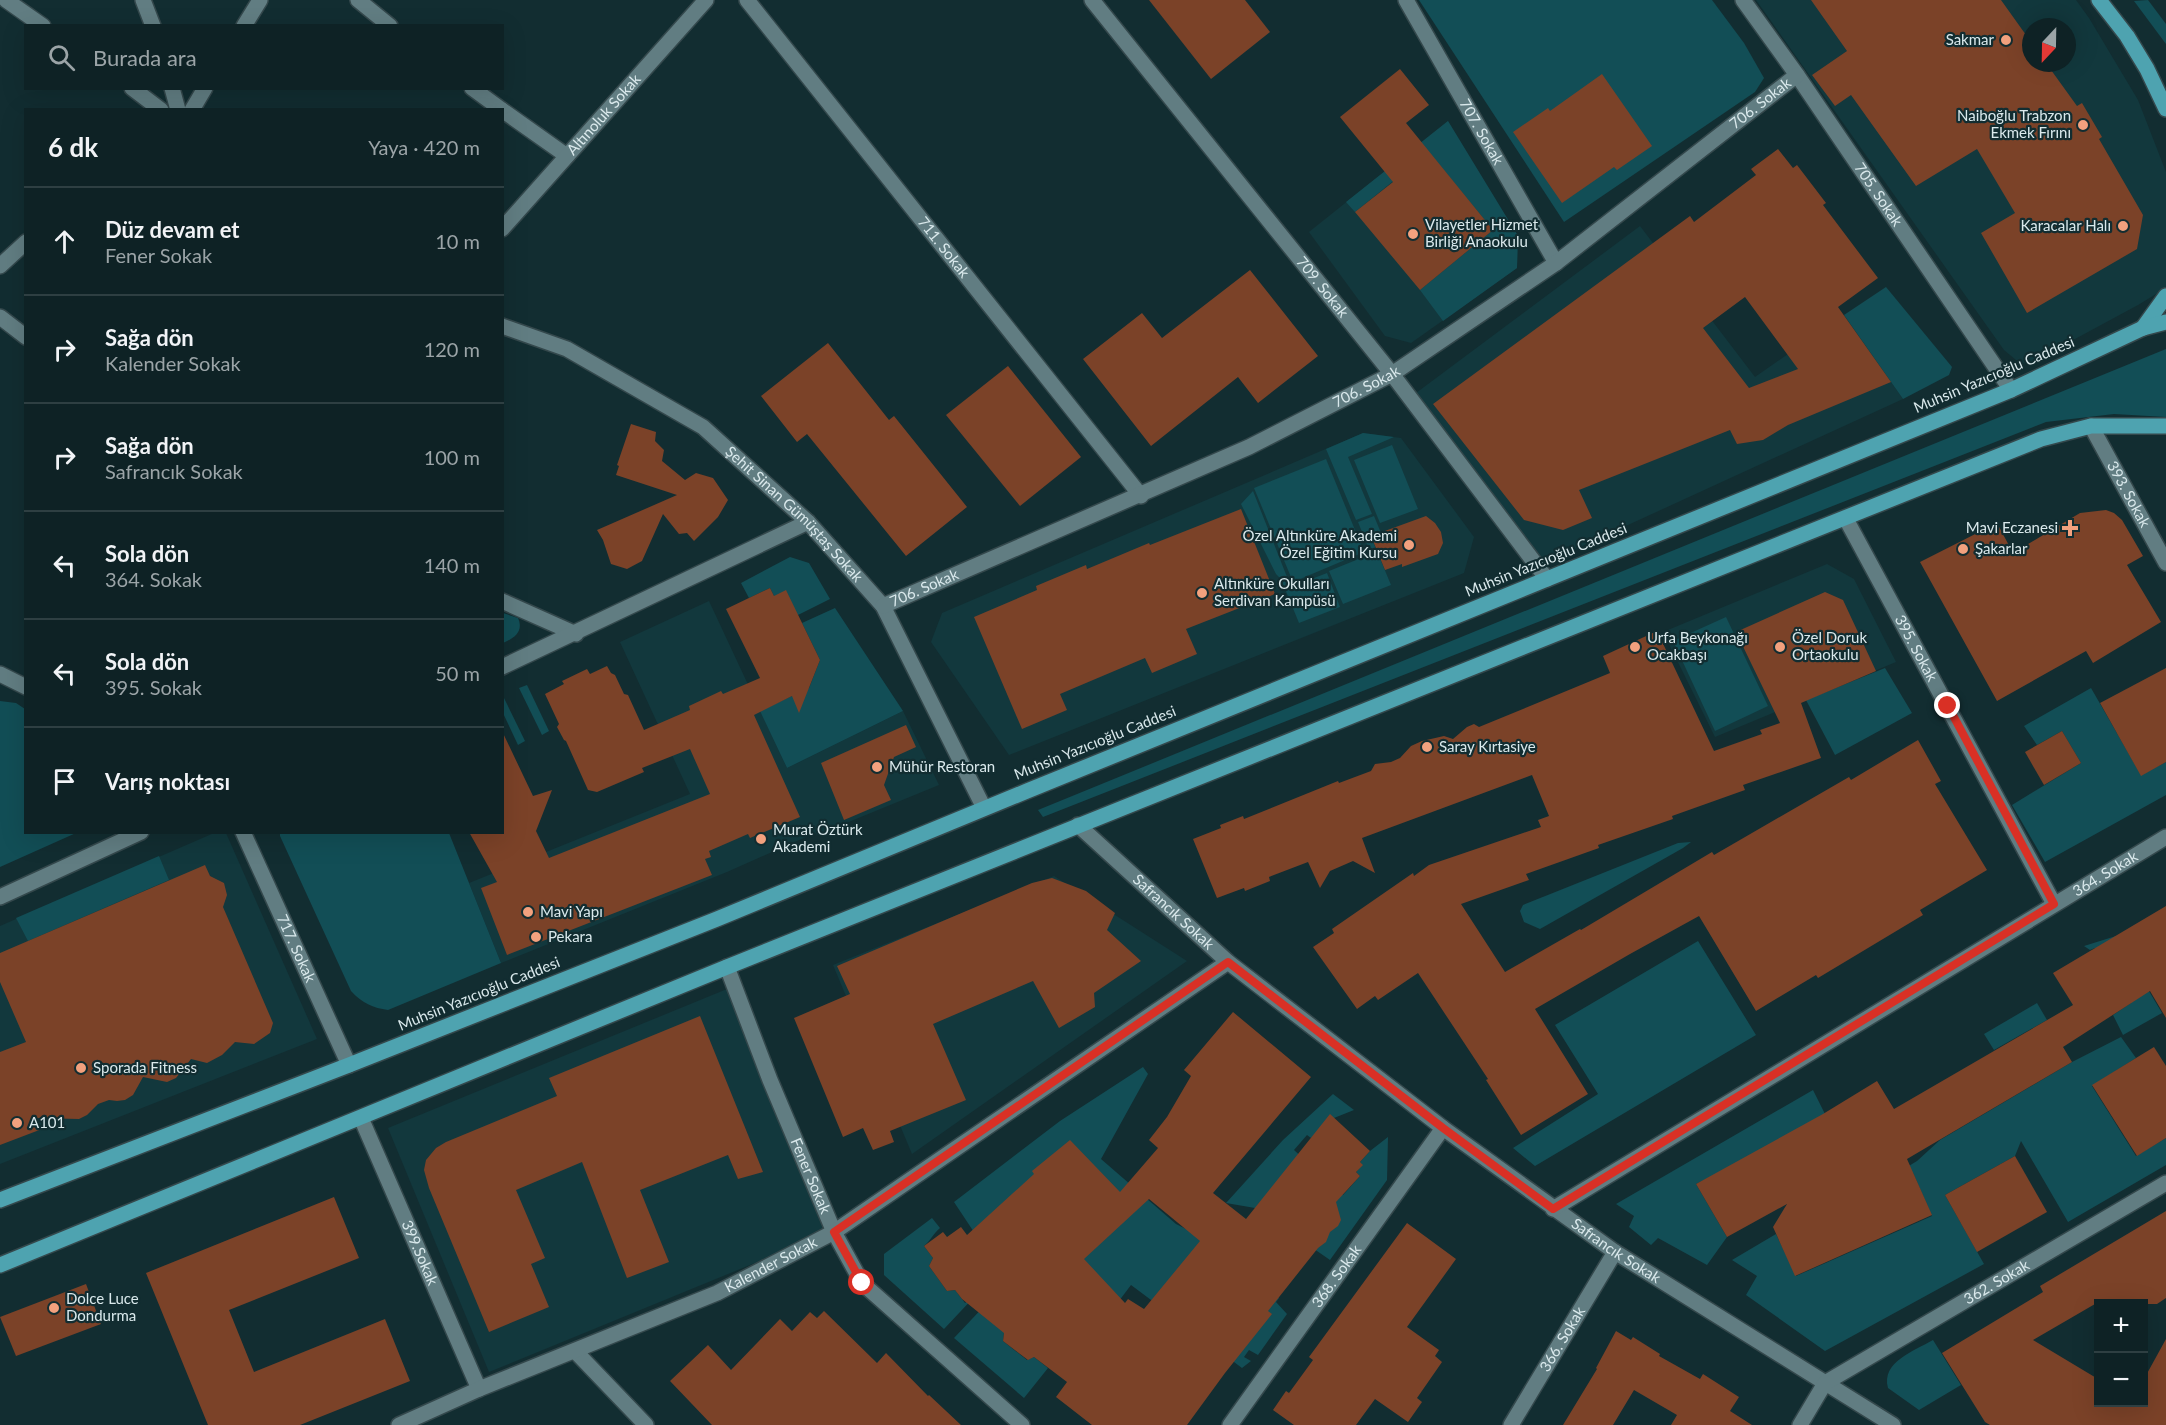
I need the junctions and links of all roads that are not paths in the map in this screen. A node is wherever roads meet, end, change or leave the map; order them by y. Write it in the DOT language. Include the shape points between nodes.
graph roads {
  1 [pos="6,0"];
  2 [pos="143,0"];
  3 [pos="260,0"];
  4 [pos="358,0"];
  5 [pos="706,0"];
  6 [pos="747,0"];
  7 [pos="1092,0"];
  8 [pos="1406,0"];
  9 [pos="1743,0"];
  10 [pos="2099,0"];
  11 [pos="39,24"];
  12 [pos="152,24"];
  13 [pos="245,24"];
  14 [pos="388,24"];
  15 [pos="2147,69"];
  16 [pos="1797,75"];
  17 [pos="2166,88"];
  18 [pos="135,90"];
  19 [pos="173,90"];
  20 [pos="204,90"];
  21 [pos="475,90"];
  22 [pos="158,108"];
  23 [pos="177,108"];
  24 [pos="193,108"];
  25 [pos="499,108"];
  26 [pos="2166,109"];
  27 [pos="504,111"];
  28 [pos="567,156"];
  29 [pos="504,227"];
  30 [pos="24,244"];
  31 [pos="1556,263"];
  32 [pos="0,266"];
  33 [pos="2166,296"];
  34 [pos="0,317"];
  35 [pos="2166,322"];
  36 [pos="504,327"];
  37 [pos="2143,328"];
  38 [pos="24,335"];
  39 [pos="1392,374"];
  40 [pos="2011,390"];
  41 [pos="2091,426"];
  42 [pos="2166,426"];
  43 [pos="1141,495"];
  44 [pos="1846,519"];
  45 [pos="808,522"];
  46 [pos="2166,563"];
  47 [pos="1547,579"];
  48 [pos="504,602"];
  49 [pos="883,606"];
  50 [pos="576,634"];
  51 [pos="504,667"];
  52 [pos="0,674"];
  53 [pos="24,686"];
  54 [pos="984,808"];
  55 [pos="1078,825"];
  56 [pos="137,834"];
  57 [pos="244,834"];
  58 [pos="2166,837"];
  59 [pos="0,897"];
  60 [pos="2054,904"];
  61 [pos="1228,962"];
  62 [pos="727,967"];
  63 [pos="349,1065"];
  64 [pos="361,1118"];
  65 [pos="1443,1128"];
  66 [pos="2166,1183"];
  67 [pos="0,1200"];
  68 [pos="1553,1209"];
  69 [pos="834,1232"];
  70 [pos="1615,1252"];
  71 [pos="0,1265"];
  72 [pos="575,1351"];
  73 [pos="1826,1383"];
  74 [pos="479,1389"];
  75 [pos="399,1425"];
  76 [pos="646,1425"];
  77 [pos="1022,1425"];
  78 [pos="1230,1425"];
  79 [pos="1511,1425"];
  80 [pos="1800,1425"];
  81 [pos="1893,1425"];
  1 -- 11 [label="street"];
  2 -- 12 [label="street"];
  3 -- 13 [label="street"];
  4 -- 14 [label="street"];
  5 -- 28 [label="street, Altınoluk Sokak"];
  6 -- 43 [label="street, 711. Sokak"];
  7 -- 39 [label="street, 709. Sokak"];
  8 -- 31 [label="street, 707. Sokak"];
  9 -- 16 [label="street, 705. Sokak"];
  10 -- 15 [label="main road"];
  15 -- 17 [label="main road"];
  15 -- 26 [label="main road"];
  16 -- 31 [label="street, 706. Sokak"];
  16 -- 40 [label="street, 705. Sokak"];
  18 -- 22 [label="street"];
  19 -- 23 [label="street"];
  20 -- 24 [label="street"];
  21 -- 25 [label="street"];
  27 -- 28 [label="street"];
  28 -- 29 [label="street, Altınoluk Sokak"];
  30 -- 32 [label="street"];
  31 -- 39 [label="street, 706. Sokak"];
  33 -- 37 [label="main road"];
  34 -- 38 [label="street"];
  35 -- 37 [label="main road, Muhsin Yazıcıoğlu Caddesi"];
  36 -- 45 [label="street, Şehit Sinan Gümüştaş Sokak" via="567,349 703,427"];
  37 -- 40 [label="main road, Muhsin Yazıcıoğlu Caddesi"];
  39 -- 43 [label="street, 706. Sokak" via="1249,447"];
  39 -- 47 [label="street, 709. Sokak"];
  40 -- 47 [label="main road, Muhsin Yazıcıoğlu Caddesi"];
  41 -- 42 [label="main road"];
  41 -- 44 [label="main road" via="2042,439"];
  41 -- 46 [label="street, 393. Sokak"];
  43 -- 49 [label="street, 706. Sokak"];
  44 -- 55 [label="main road"];
  44 -- 60 [label="street, 395. Sokak"];
  45 -- 49 [label="street, Şehit Sinan Gümüştaş Sokak"];
  45 -- 50 [label="street"];
  47 -- 54 [label="main road, Muhsin Yazıcıoğlu Caddesi"];
  48 -- 50 [label="street"];
  49 -- 54 [label="street, Şehit Sinan Gümüştaş Sokak"];
  50 -- 51 [label="street"];
  52 -- 53 [label="street"];
  54 -- 63 [label="main road, Muhsin Yazıcıoğlu Caddesi"];
  55 -- 61 [label="street, Safrancık Sokak"];
  55 -- 62 [label="main road"];
  56 -- 59 [label="street"];
  57 -- 63 [label="street, 717. Sokak"];
  58 -- 60 [label="street, 364. Sokak"];
  60 -- 68 [label="street, 364. Sokak"];
  61 -- 65 [label="street, Safrancık Sokak"];
  61 -- 69 [label="street, Kalender Sokak"];
  62 -- 64 [label="main road"];
  62 -- 69 [label="street, Fener Sokak"];
  63 -- 67 [label="main road, Muhsin Yazıcıoğlu Caddesi"];
  64 -- 71 [label="main road"];
  64 -- 74 [label="street, 399.Sokak"];
  65 -- 68 [label="street, Safrancık Sokak"];
  65 -- 78 [label="street, 368. Sokak"];
  66 -- 73 [label="street, 362. Sokak"];
  68 -- 70 [label="street, Safrancık Sokak"];
  69 -- 72 [label="street, Kalender Sokak" via="717,1293"];
  69 -- 77 [label="street, Fener Sokak" via="862,1283"];
  70 -- 73 [label="street, Safrancık Sokak"];
  70 -- 79 [label="street, 366. Sokak"];
  72 -- 74 [label="street, Kalender Sokak"];
  72 -- 76 [label="street"];
  73 -- 80 [label="street"];
  73 -- 81 [label="street, Safrancık Sokak"];
  74 -- 75 [label="street, Kalender Sokak"];
}
